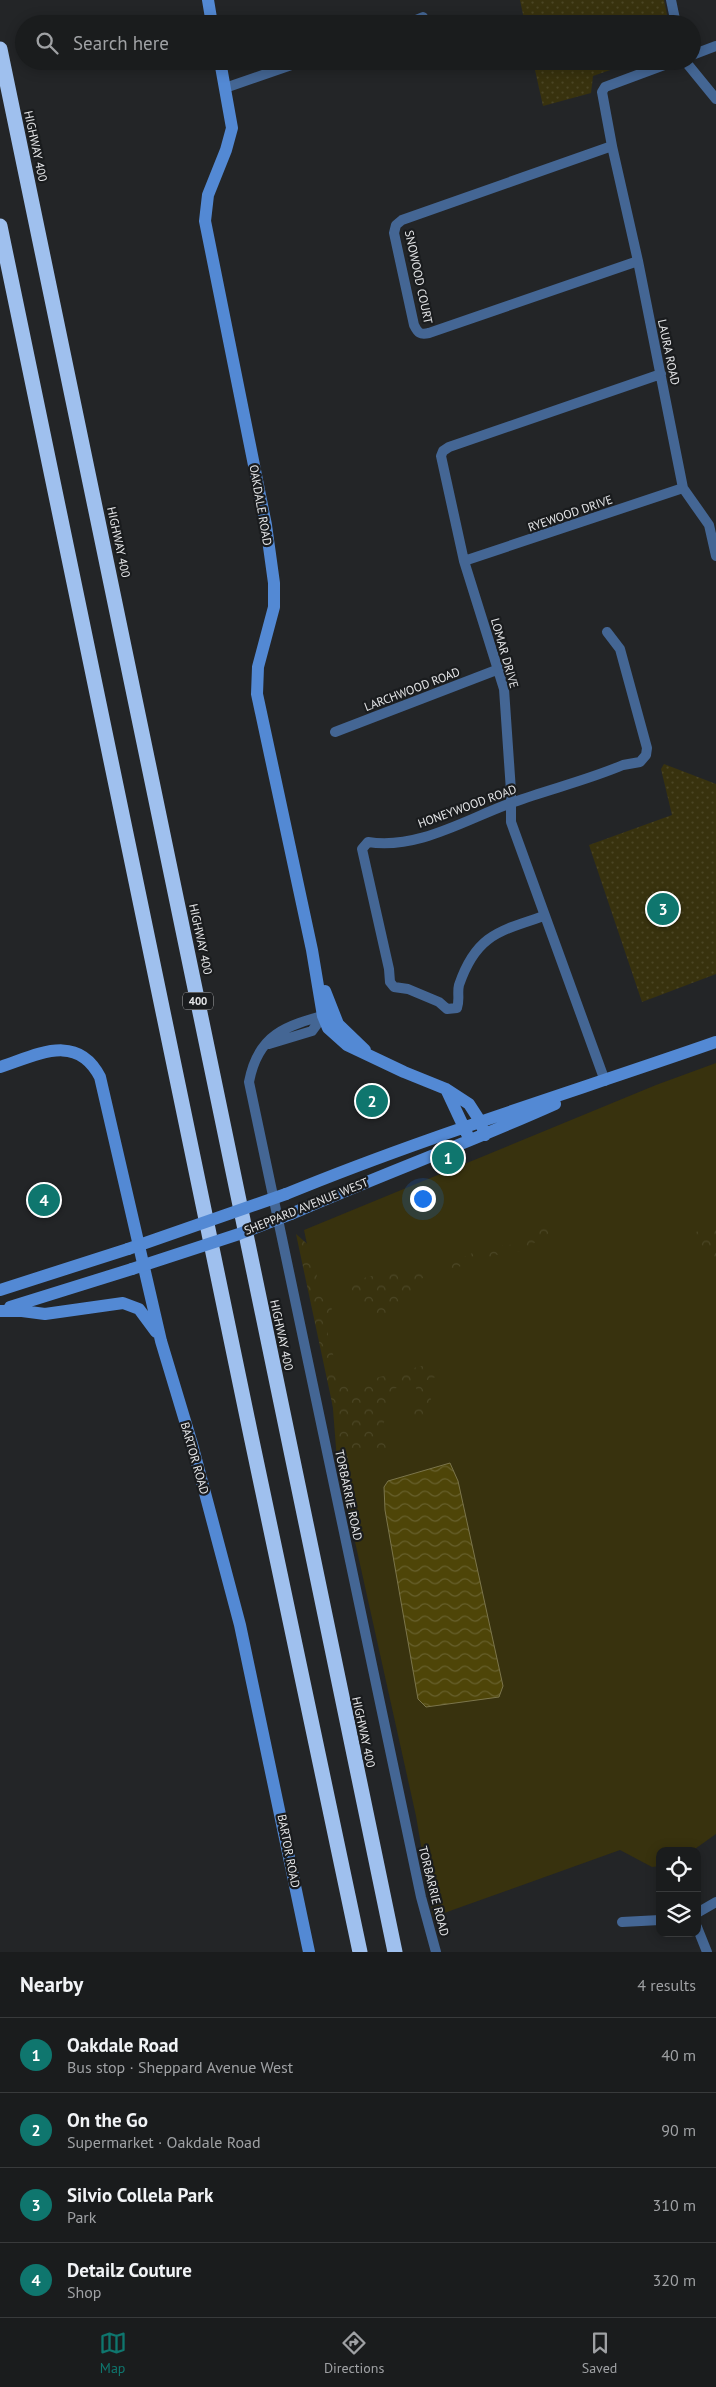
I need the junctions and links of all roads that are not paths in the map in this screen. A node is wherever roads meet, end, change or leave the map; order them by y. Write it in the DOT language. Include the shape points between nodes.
graph roads {
  1 [pos="208,0"];
  2 [pos="671,0"];
  3 [pos="210,15"];
  4 [pos="674,15"];
  5 [pos="716,46"];
  6 [pos="0,50"];
  7 [pos="701,52"];
  8 [pos="222,70"];
  9 [pos="277,70"];
  10 [pos="651,70"];
  11 [pos="692,70"];
  12 [pos="226,88"];
  13 [pos="716,99"];
  14 [pos="612,146"];
  15 [pos="0,226"];
  16 [pos="638,261"];
  17 [pos="661,374"];
  18 [pos="683,488"];
  19 [pos="712,524"];
  20 [pos="716,556"];
  21 [pos="464,561"];
  22 [pos="607,632"];
  23 [pos="499,669"];
  24 [pos="335,732"];
  25 [pos="511,803"];
  26 [pos="544,916"];
  27 [pos="328,1014"];
  28 [pos="716,1042"];
  29 [pos="0,1067"];
  30 [pos="605,1081"];
  31 [pos="446,1088"];
  32 [pos="480,1121"];
  33 [pos="463,1128"];
  34 [pos="485,1135"];
  35 [pos="472,1140"];
  36 [pos="0,1290"];
  37 [pos="0,1311"];
  38 [pos="161,1341"];
  39 [pos="716,1902"];
  40 [pos="701,1911"];
  41 [pos="656,1920"];
  42 [pos="622,1922"];
  43 [pos="701,1937"];
  44 [pos="309,1952"];
  45 [pos="360,1952"];
  46 [pos="395,1952"];
  47 [pos="436,1952"];
  48 [pos="707,1952"];
  1 -- 3 [label="street"];
  2 -- 4 [label="street"];
  5 -- 7 [label="street"];
  6 -- 46 [label="highway, HIGHWAY 400 / 400"];
  8 -- 12 [label="street, OAKDALE ROAD"];
  9 -- 12 [label="street"];
  10 -- 14 [label="street, LAURA ROAD" via="605,87 602,92"];
  11 -- 13 [label="street"];
  12 -- 27 [label="street, OAKDALE ROAD" via="232,128 208,195 205,221 266,525 274,582 274,606 258,667 258,699"];
  14 -- 16 [label="street, LAURA ROAD"];
  14 -- 16 [label="street, SNOWOOD COURT" via="396,224 394,233 414,325 422,334 430,333"];
  15 -- 45 [label="highway"];
  16 -- 17 [label="street, LAURA ROAD"];
  17 -- 18 [label="street, LAURA ROAD"];
  17 -- 21 [label="street, LOMAR DRIVE" via="443,451 441,463"];
  18 -- 19 [label="street, LAURA ROAD"];
  18 -- 21 [label="street, RYEWOOD DRIVE"];
  19 -- 20 [label="street, LAURA ROAD"];
  21 -- 23 [label="street, LOMAR DRIVE"];
  22 -- 25 [label="street, HONEYWOOD ROAD" via="620,649 647,748 646,755 640,762"];
  23 -- 24 [label="street, LARCHWOOD ROAD"];
  23 -- 25 [label="street, LOMAR DRIVE" via="504,689"];
  25 -- 26 [label="street, LOMAR DRIVE" via="511,822"];
  25 -- 26 [label="street, HONEYWOOD ROAD" via="430,836 385,844 368,842 362,849 390,982 394,987 408,989 438,1002 446,1009 456,1009 465,971 478,949 496,932"];
  26 -- 30 [label="street, LOMAR DRIVE"];
  27 -- 31 [label="street, OAKDALE ROAD" via="372,1056"];
  27 -- 47 [label="street, TORBARRIE ROAD" via="281,1030 264,1045 253,1061 249,1082 419,1888"];
  28 -- 30 [label="street, SHEPPARD AVENUE WEST"];
  29 -- 38 [label="street, BARTOR ROAD" via="58,1050 85,1056 94,1065 103,1086"];
  30 -- 32 [label="street, SHEPPARD AVENUE WEST"];
  30 -- 34 [label="street, SHEPPARD AVENUE WEST"];
  31 -- 32 [label="street, OAKDALE ROAD" via="468,1104"];
  31 -- 33 [label="street"];
  32 -- 33 [label="street, SHEPPARD AVENUE WEST"];
  32 -- 34 [label="street, OAKDALE ROAD"];
  33 -- 35 [label="street"];
  33 -- 36 [label="street, SHEPPARD AVENUE WEST, bridge" via="356,1165 286,1194"];
  34 -- 35 [label="street, SHEPPARD AVENUE WEST"];
  35 -- 37 [label="street, SHEPPARD AVENUE WEST, bridge" via="239,1234"];
  37 -- 38 [label="street" via="45,1314 115,1303 128,1304 148,1318"];
  38 -- 44 [label="street, BARTOR ROAD" via="240,1625"];
  39 -- 40 [label="street"];
  41 -- 42 [label="street"];
  43 -- 48 [label="street"];
}
